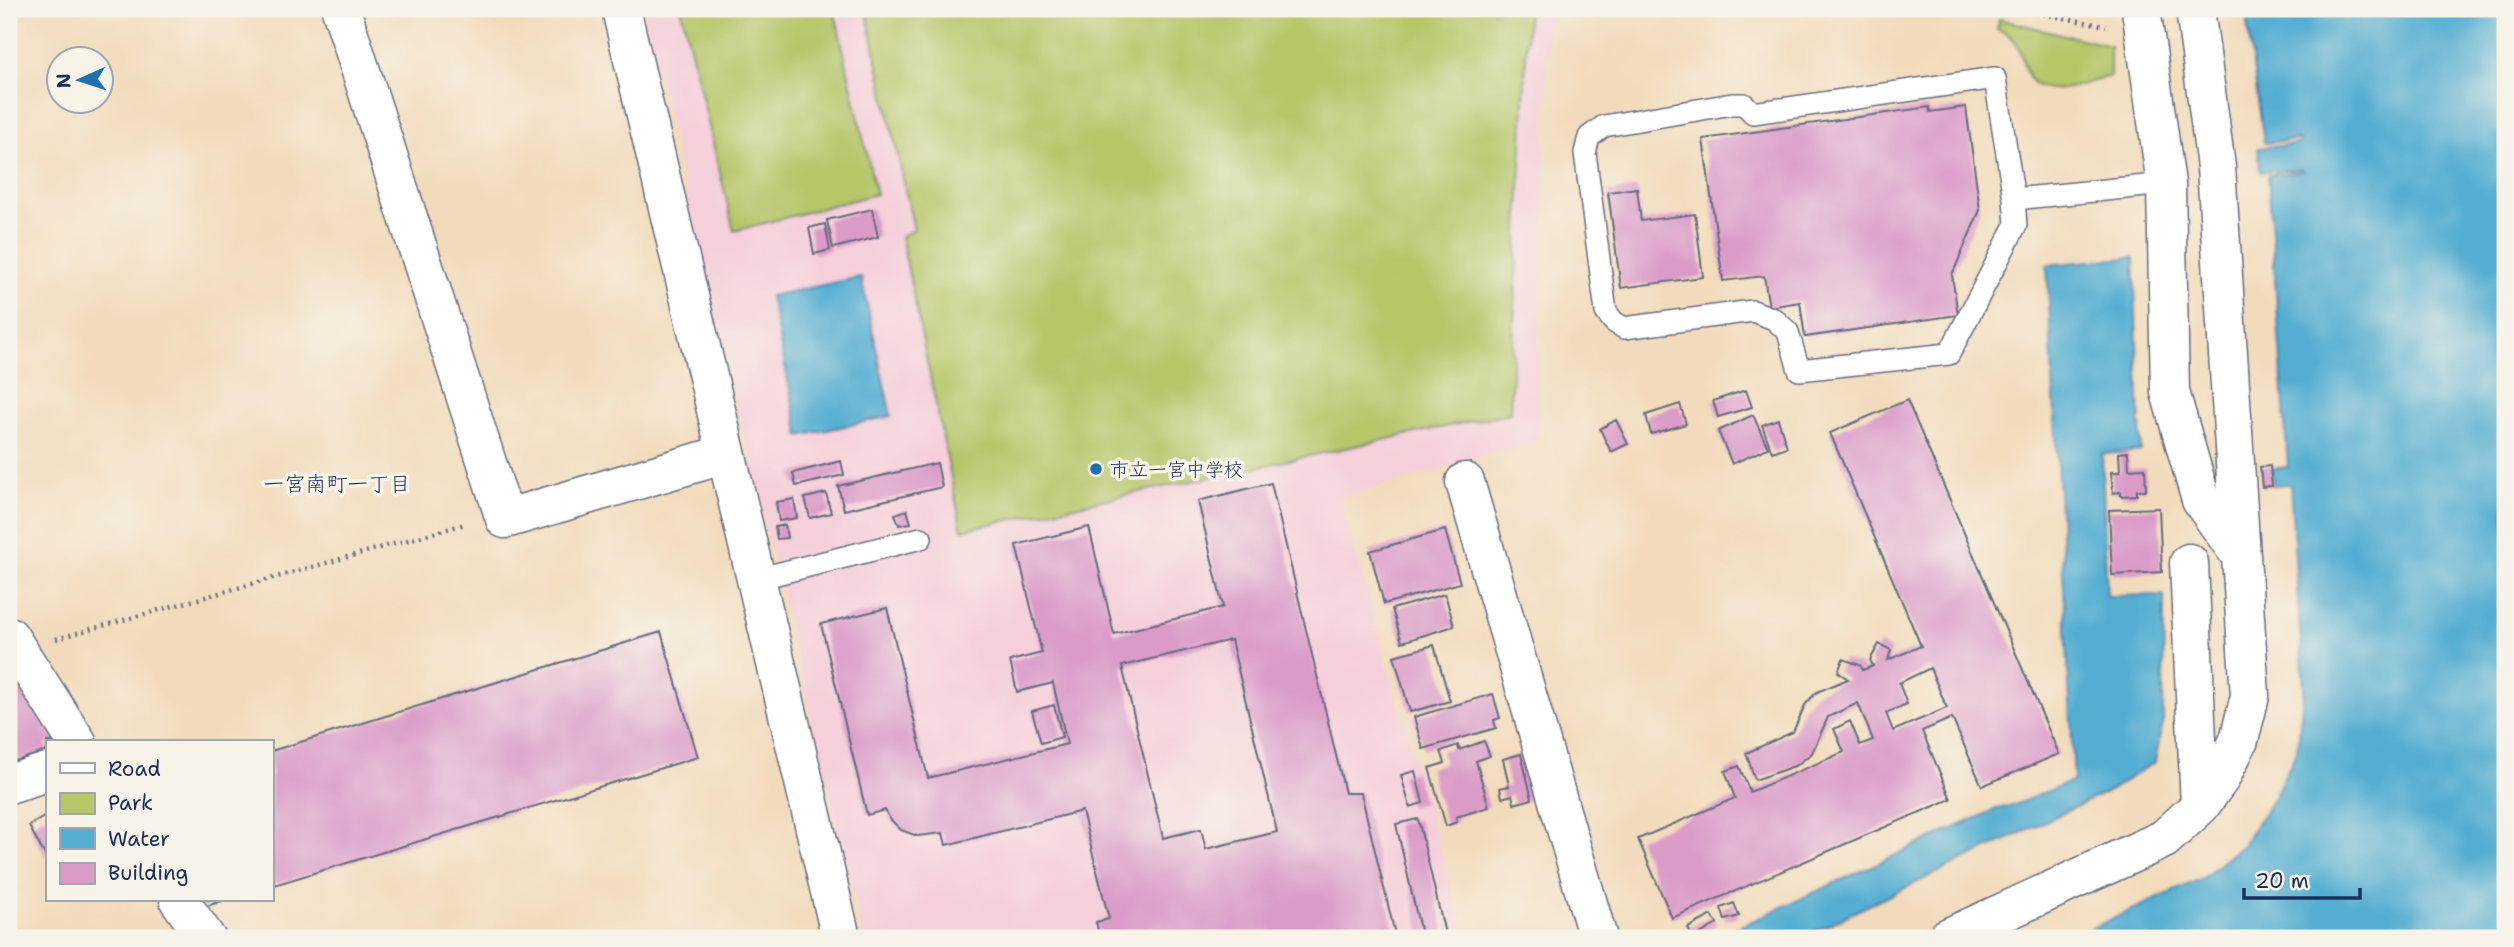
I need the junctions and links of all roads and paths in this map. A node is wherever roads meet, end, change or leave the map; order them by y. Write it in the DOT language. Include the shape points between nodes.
graph roads {
  1 [pos="341,9"];
  2 [pos="621,9"];
  3 [pos="2016,9"];
  4 [pos="2195,9"];
  5 [pos="2143,21"];
  6 [pos="2166,184"];
  7 [pos="2014,199"];
  8 [pos="726,454"];
  9 [pos="1465,482"];
  10 [pos="503,513"];
  11 [pos="921,538"];
  12 [pos="2240,556"];
  13 [pos="2189,563"];
  14 [pos="756,579"];
  15 [pos="9,636"];
  16 [pos="55,640"];
  17 [pos="76,740"];
  18 [pos="46,772"];
  19 [pos="9,784"];
  20 [pos="2200,806"];
  21 [pos="180,902"];
  22 [pos="206,938"];
  23 [pos="841,938"];
  24 [pos="1598,938"];
  25 [pos="1947,938"];
  1 -- 10 [label="street"];
  2 -- 8 [label="street"];
  3 -- 5 [label="path"];
  4 -- 12 [label="street" via="2216,167"];
  5 -- 6 [label="street"];
  6 -- 7 [label="lane"];
  6 -- 12 [label="street" via="2169,392 2201,500"];
  7 -- 7 [label="lane" via="1995,78 1753,113 1744,104 1732,103 1604,126 1590,137 1585,153 1606,312 1614,323 1625,328 1753,311 1774,319 1788,332 1799,370 1949,354 2016,225"];
  8 -- 10 [label="street" via="505,519"];
  8 -- 14 [label="street"];
  9 -- 24 [label="street"];
  10 -- 16 [label="path"];
  11 -- 14 [label="lane"];
  12 -- 20 [label="street" via="2250,696 2239,740"];
  13 -- 20 [label="street"];
  14 -- 23 [label="street"];
  15 -- 17 [label="street"];
  18 -- 19 [label="street"];
  20 -- 25 [label="street" via="2164,839"];
  21 -- 22 [label="street"];
}
